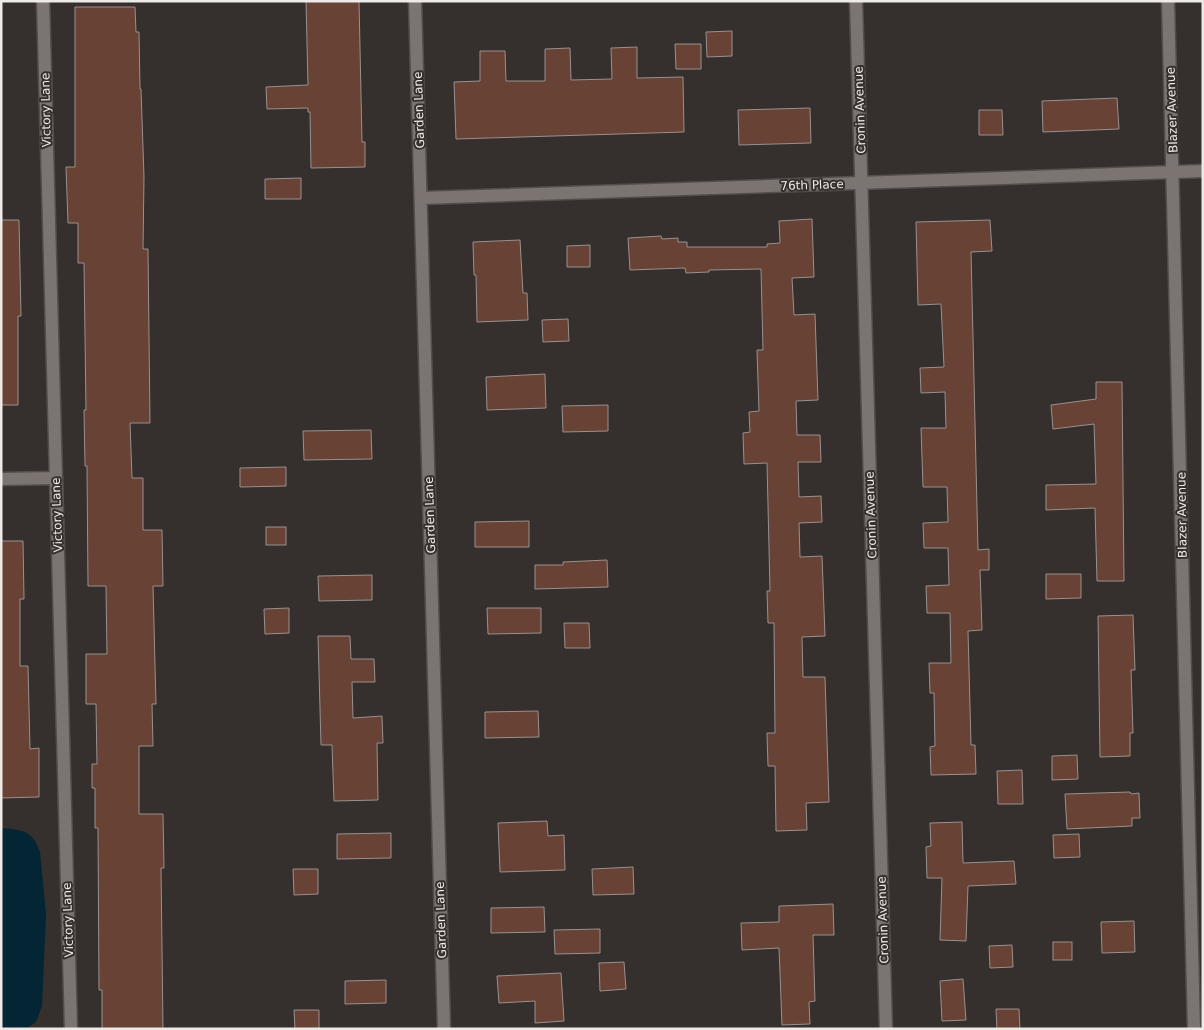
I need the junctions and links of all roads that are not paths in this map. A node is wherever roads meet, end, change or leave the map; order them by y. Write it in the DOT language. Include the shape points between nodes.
graph roads {
  1 [pos="44,1"];
  2 [pos="415,1"];
  3 [pos="856,1"];
  4 [pos="1168,1"];
  5 [pos="1203,171"];
  6 [pos="1173,172"];
  7 [pos="862,183"];
  8 [pos="422,198"];
  9 [pos="56,478"];
  10 [pos="1,479"];
  11 [pos="71,1029"];
  12 [pos="444,1029"];
  13 [pos="886,1029"];
  14 [pos="1194,1029"];
  1 -- 9 [label="street, Victory Lane"];
  2 -- 8 [label="street, Garden Lane"];
  3 -- 7 [label="street, Cronin Avenue"];
  4 -- 6 [label="street, Blazer Avenue"];
  5 -- 6 [label="street, 76th Place"];
  6 -- 7 [label="street, 76th Place"];
  6 -- 14 [label="street, Blazer Avenue"];
  7 -- 8 [label="street, 76th Place"];
  7 -- 13 [label="street, Cronin Avenue"];
  8 -- 12 [label="street, Garden Lane"];
  9 -- 10 [label="street"];
  9 -- 11 [label="street, Victory Lane"];
}
